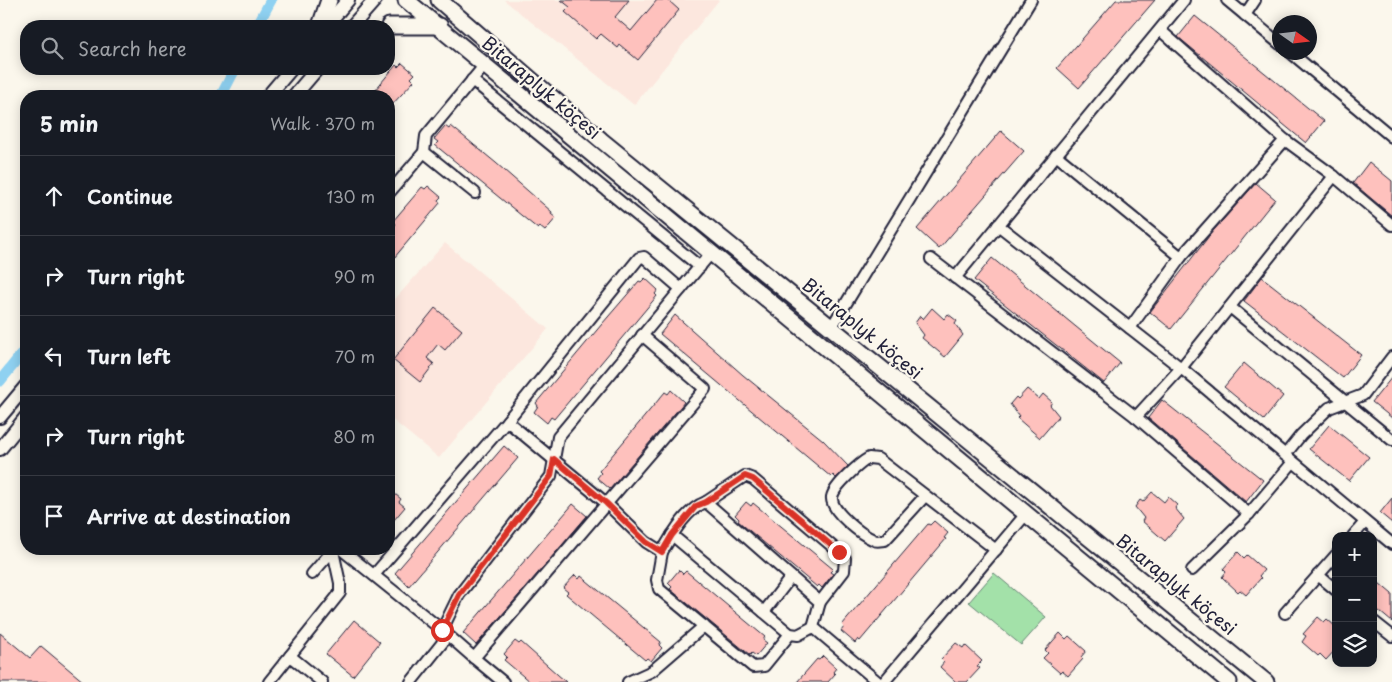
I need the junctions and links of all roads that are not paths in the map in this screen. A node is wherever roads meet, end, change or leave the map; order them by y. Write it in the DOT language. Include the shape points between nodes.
graph roads {
  1 [pos="328,0"];
  2 [pos="348,0"];
  3 [pos="375,0"];
  4 [pos="406,0"];
  5 [pos="1031,0"];
  6 [pos="1184,0"];
  7 [pos="1227,0"];
  8 [pos="1255,0"];
  9 [pos="445,3"];
  10 [pos="1245,15"];
  11 [pos="322,20"];
  12 [pos="331,20"];
  13 [pos="357,20"];
  14 [pos="395,26"];
  15 [pos="440,26"];
  16 [pos="1160,30"];
  17 [pos="1272,37"];
  18 [pos="1300,60"];
  19 [pos="484,66"];
  20 [pos="286,75"];
  21 [pos="312,75"];
  22 [pos="472,80"];
  23 [pos="273,90"];
  24 [pos="299,90"];
  25 [pos="1392,137"];
  26 [pos="1285,140"];
  27 [pos="424,152"];
  28 [pos="1056,155"];
  29 [pos="1334,176"];
  30 [pos="395,186"];
  31 [pos="475,193"];
  32 [pos="998,225"];
  33 [pos="1392,225"];
  34 [pos="711,254"];
  35 [pos="1181,257"];
  36 [pos="930,259"];
  37 [pos="700,267"];
  38 [pos="955,278"];
  39 [pos="681,289"];
  40 [pos="1230,307"];
  41 [pos="831,328"];
  42 [pos="1130,328"];
  43 [pos="642,335"];
  44 [pos="1392,357"];
  45 [pos="1181,368"];
  46 [pos="20,393"];
  47 [pos="1346,401"];
  48 [pos="0,417"];
  49 [pos="1136,417"];
  50 [pos="507,421"];
  51 [pos="20,424"];
  52 [pos="1392,440"];
  53 [pos="0,449"];
  54 [pos="1289,458"];
  55 [pos="554,459"];
  56 [pos="925,496"];
  57 [pos="706,502"];
  58 [pos="606,503"];
  59 [pos="1026,514"];
  60 [pos="1249,514"];
  61 [pos="1365,522"];
  62 [pos="1356,532"];
  63 [pos="672,535"];
  64 [pos="1392,544"];
  65 [pos="996,550"];
  66 [pos="395,551"];
  67 [pos="662,552"];
  68 [pos="330,555"];
  69 [pos="337,555"];
  70 [pos="345,555"];
  71 [pos="391,555"];
  72 [pos="1332,560"];
  73 [pos="1192,570"];
  74 [pos="312,574"];
  75 [pos="374,575"];
  76 [pos="1318,576"];
  77 [pos="791,577"];
  78 [pos="1332,587"];
  79 [pos="820,602"];
  80 [pos="764,612"];
  81 [pos="1285,613"];
  82 [pos="1374,622"];
  83 [pos="704,626"];
  84 [pos="813,627"];
  85 [pos="442,630"];
  86 [pos="790,634"];
  87 [pos="1392,636"];
  88 [pos="290,656"];
  89 [pos="474,658"];
  90 [pos="269,682"];
  91 [pos="322,682"];
  92 [pos="411,682"];
  93 [pos="504,682"];
  94 [pos="628,682"];
  95 [pos="878,682"];
  96 [pos="884,682"];
  97 [pos="1230,682"];
  98 [pos="1266,682"];
  1 -- 11 [label="highway"];
  2 -- 12 [label="main road"];
  3 -- 13 [label="main road"];
  4 -- 15 [label="highway, Bitaraplyk köçesi"];
  5 -- 41 [label="street"];
  6 -- 16 [label="street"];
  7 -- 10 [label="street"];
  8 -- 10 [label="street"];
  9 -- 41 [label="highway, Bitaraplyk köçesi" via="600,140"];
  10 -- 17 [label="street"];
  14 -- 15 [label="highway"];
  15 -- 19 [label="highway, Bitaraplyk köçesi"];
  16 -- 26 [label="street"];
  16 -- 28 [label="street"];
  18 -- 25 [label="street"];
  19 -- 22 [label="street"];
  19 -- 34 [label="highway, Bitaraplyk köçesi"];
  20 -- 23 [label="main road"];
  21 -- 24 [label="main road"];
  22 -- 27 [label="street" via="426,136"];
  22 -- 37 [label="street"];
  26 -- 29 [label="street"];
  26 -- 35 [label="street"];
  27 -- 30 [label="street"];
  27 -- 31 [label="street"];
  28 -- 32 [label="street"];
  28 -- 35 [label="street"];
  29 -- 33 [label="street"];
  29 -- 40 [label="street"];
  32 -- 38 [label="street"];
  32 -- 42 [label="street"];
  34 -- 37 [label="street"];
  34 -- 59 [label="highway, Bitaraplyk köçesi"];
  35 -- 42 [label="street"];
  36 -- 38 [label="street"];
  37 -- 39 [label="street"];
  38 -- 49 [label="street"];
  39 -- 43 [label="street"];
  39 -- 50 [label="street" via="644,257 639,258"];
  40 -- 45 [label="street"];
  40 -- 47 [label="street"];
  41 -- 98 [label="highway, Bitaraplyk köçesi"];
  42 -- 45 [label="street"];
  43 -- 55 [label="street" via="558,437"];
  43 -- 58 [label="street" via="705,389"];
  44 -- 47 [label="street" via="1363,395"];
  45 -- 49 [label="street"];
  45 -- 54 [label="street"];
  46 -- 48 [label="main road"];
  47 -- 52 [label="street"];
  47 -- 54 [label="street" via="1329,408 1301,434"];
  49 -- 60 [label="street"];
  50 -- 55 [label="street"];
  50 -- 66 [label="street"];
  51 -- 53 [label="main road"];
  54 -- 60 [label="street"];
  54 -- 61 [label="street"];
  55 -- 58 [label="street"];
  55 -- 85 [label="street" via="551,476 459,595"];
  56 -- 56 [label="street" via="885,540 876,541 835,510 832,498 836,489 869,458 878,459"];
  56 -- 65 [label="street"];
  57 -- 63 [label="street" via="696,506"];
  57 -- 77 [label="street"];
  57 -- 79 [label="street" via="745,476 753,479 839,552 845,558 844,571"];
  58 -- 67 [label="street" via="646,542"];
  58 -- 89 [label="street"];
  59 -- 65 [label="street"];
  59 -- 97 [label="highway, Bitaraplyk köçesi"];
  60 -- 73 [label="street"];
  61 -- 62 [label="street"];
  61 -- 64 [label="street"];
  63 -- 67 [label="street"];
  63 -- 80 [label="street"];
  65 -- 96 [label="street"];
  67 -- 83 [label="street" via="656,580 659,589"];
  68 -- 74 [label="street"];
  69 -- 88 [label="street" via="340,593"];
  70 -- 75 [label="street"];
  71 -- 75 [label="street"];
  72 -- 76 [label="street"];
  75 -- 85 [label="street"];
  76 -- 78 [label="street"];
  76 -- 81 [label="street"];
  77 -- 79 [label="street"];
  77 -- 80 [label="street"];
  79 -- 84 [label="street"];
  80 -- 86 [label="street"];
  82 -- 87 [label="street"];
  83 -- 86 [label="street" via="753,667 764,666"];
  83 -- 94 [label="street" via="652,671"];
  84 -- 86 [label="street" via="798,635"];
  84 -- 95 [label="street"];
  85 -- 89 [label="street"];
  85 -- 92 [label="street" via="443,642"];
  88 -- 90 [label="street"];
  88 -- 91 [label="street"];
  89 -- 93 [label="street"];
}
